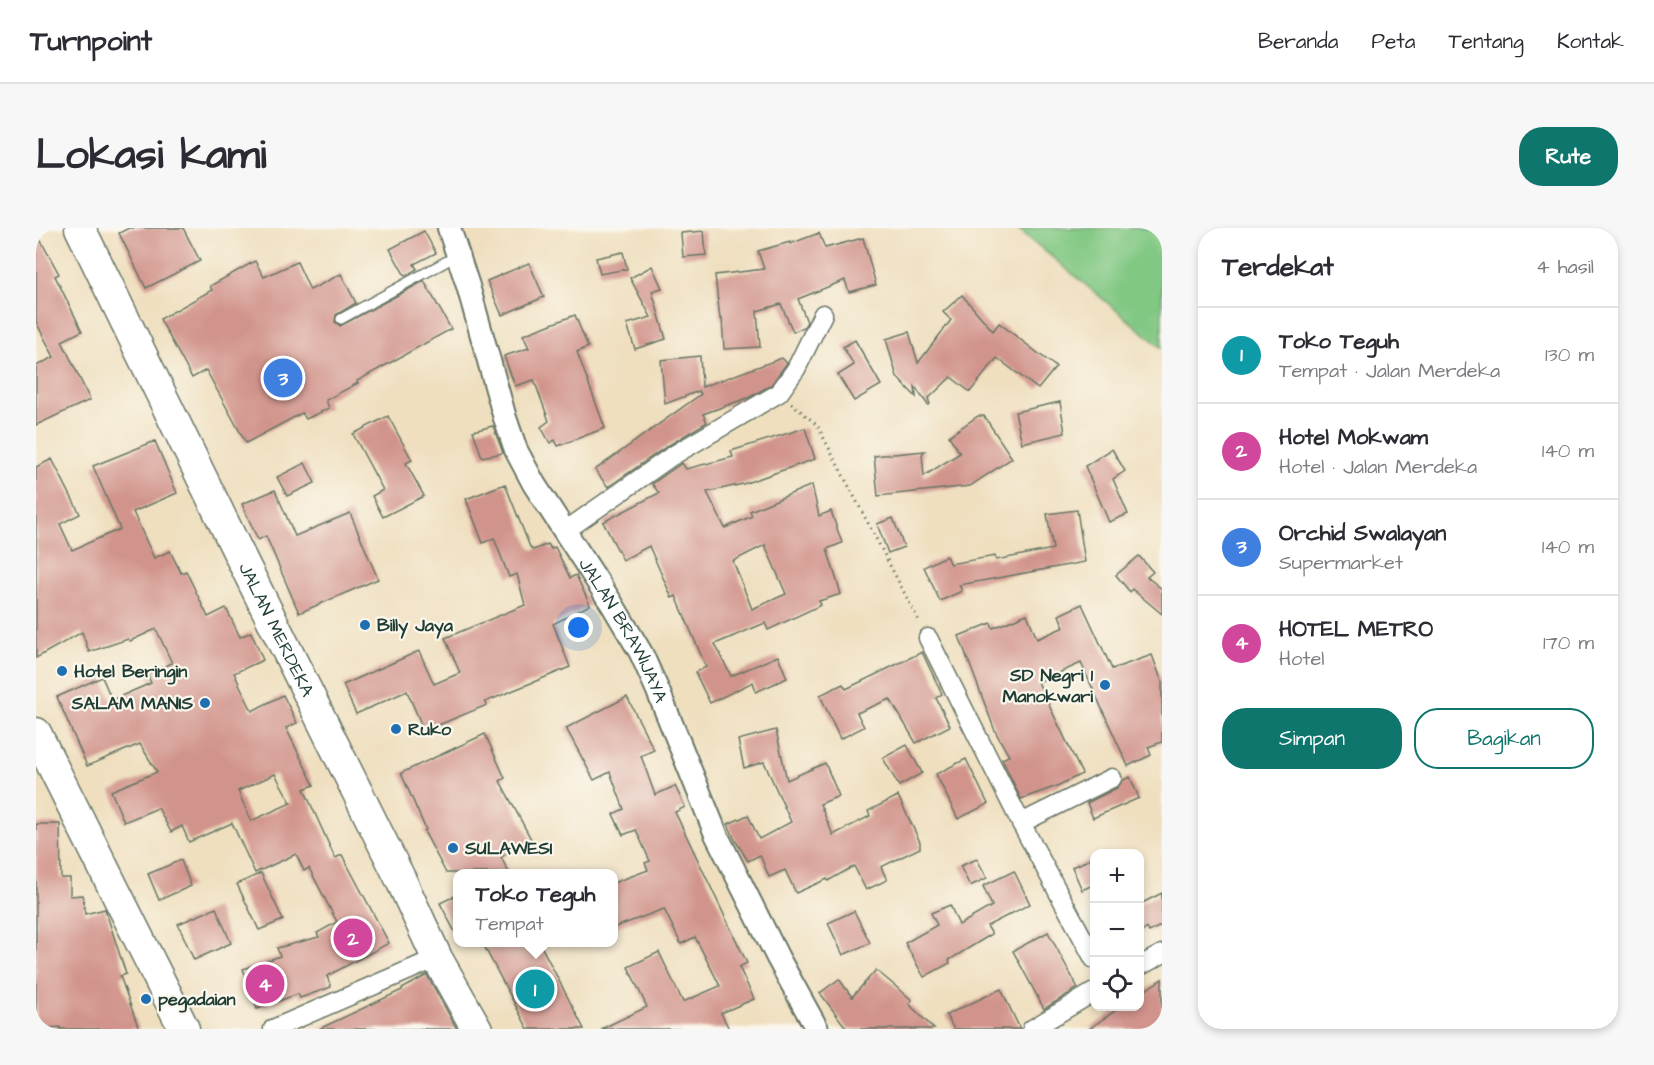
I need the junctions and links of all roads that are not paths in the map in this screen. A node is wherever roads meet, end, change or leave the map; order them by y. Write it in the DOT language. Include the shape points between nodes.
graph roads {
  1 [pos="80,228"];
  2 [pos="448,228"];
  3 [pos="458,255"];
  4 [pos="823,314"];
  5 [pos="341,319"];
  6 [pos="565,531"];
  7 [pos="928,638"];
  8 [pos="36,734"];
  9 [pos="1112,778"];
  10 [pos="1021,823"];
  11 [pos="1162,954"];
  12 [pos="1094,957"];
  13 [pos="437,958"];
  14 [pos="1144,964"];
  15 [pos="1090,995"];
  16 [pos="184,1029"];
  17 [pos="273,1029"];
  18 [pos="477,1029"];
  19 [pos="817,1029"];
  20 [pos="1032,1029"];
  1 -- 13 [label="highway, JALAN MERDEKA"];
  2 -- 3 [label="street, JALAN BRAWIJAYA"];
  3 -- 5 [label="lane"];
  3 -- 6 [label="street, JALAN BRAWIJAYA" via="516,450"];
  4 -- 6 [label="street" via="792,375 778,393 672,456"];
  6 -- 19 [label="street, JALAN BRAWIJAYA" via="641,653 716,834"];
  7 -- 10 [label="street"];
  8 -- 16 [label="highway"];
  9 -- 10 [label="street"];
  10 -- 12 [label="street"];
  11 -- 14 [label="street"];
  13 -- 17 [label="street"];
  13 -- 18 [label="highway, JALAN MERDEKA"];
  15 -- 20 [label="street"];
}
